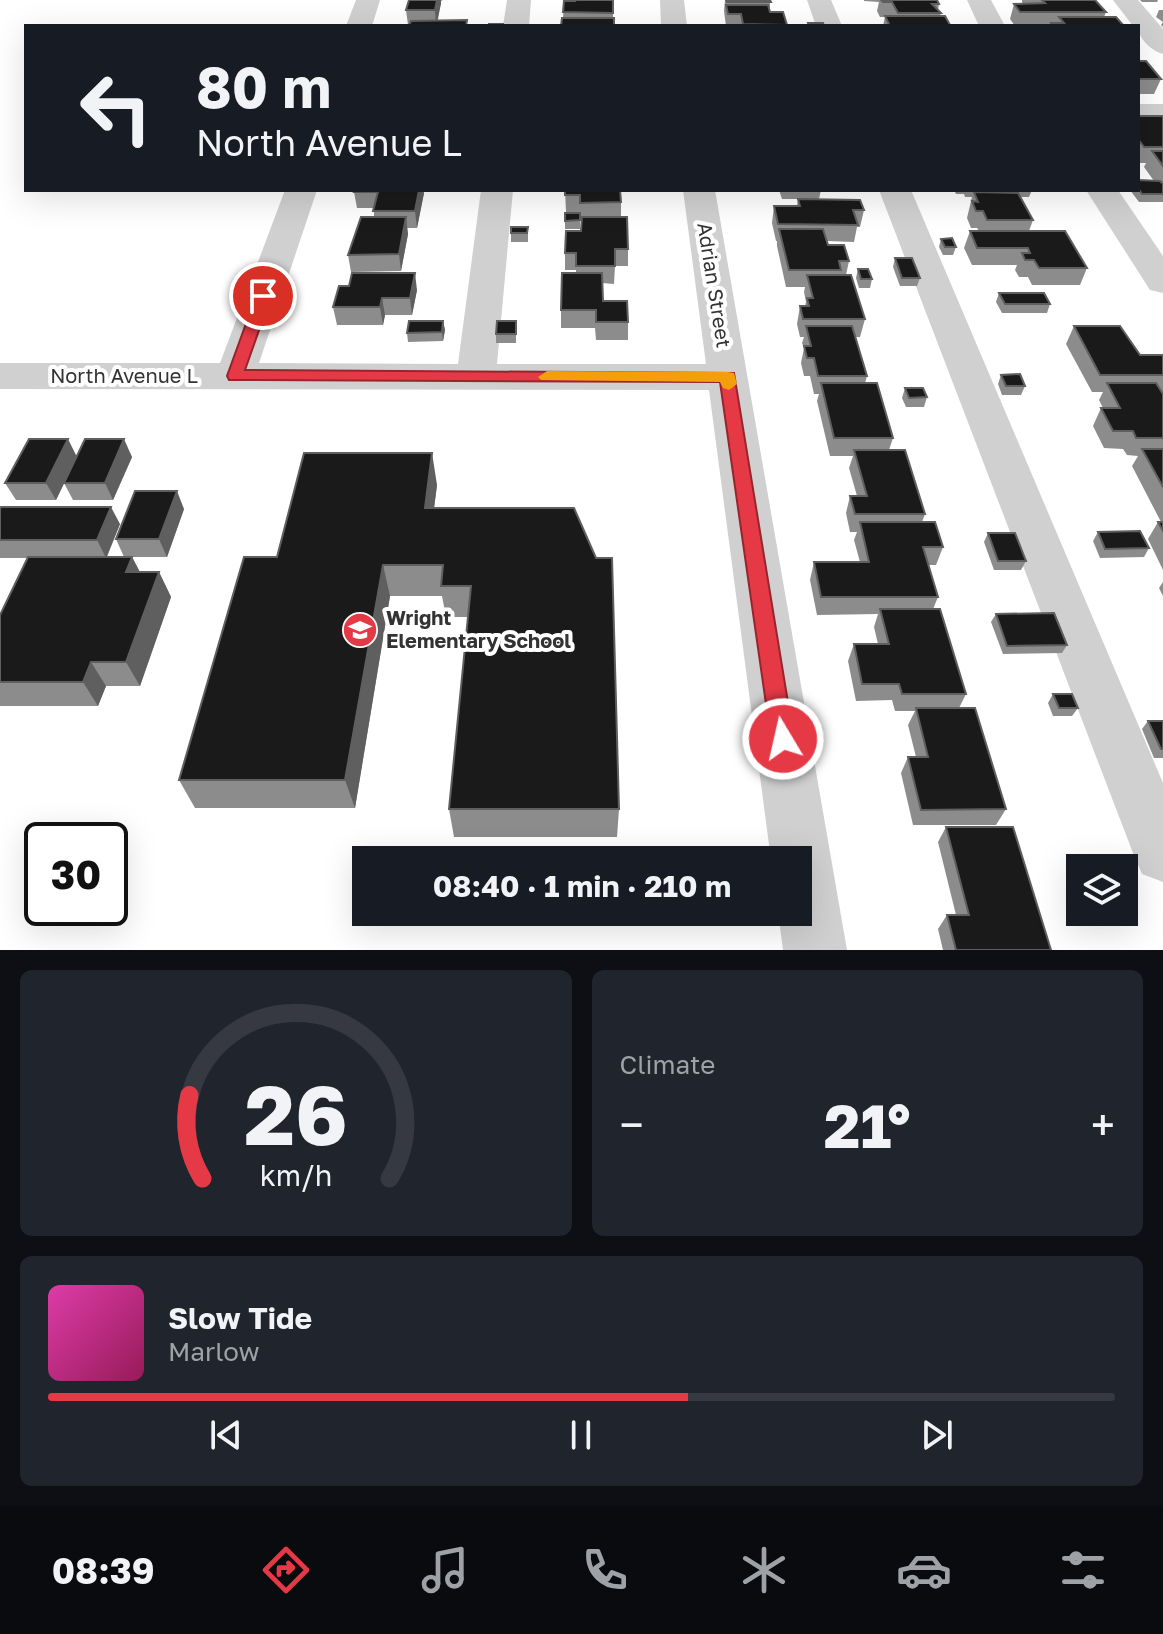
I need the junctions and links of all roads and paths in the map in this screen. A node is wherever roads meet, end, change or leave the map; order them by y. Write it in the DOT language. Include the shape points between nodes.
graph roads {
  1 [pos="368,0"];
  2 [pos="519,0"];
  3 [pos="672,0"];
  4 [pos="819,0"];
  5 [pos="979,0"];
  6 [pos="1125,0"];
  7 [pos="360,24"];
  8 [pos="516,24"];
  9 [pos="674,24"];
  10 [pos="828,24"];
  11 [pos="991,24"];
  12 [pos="1163,46"];
  13 [pos="1140,113"];
  14 [pos="1163,113"];
  15 [pos="300,192"];
  16 [pos="497,192"];
  17 [pos="699,192"];
  18 [pos="896,192"];
  19 [pos="1103,192"];
  20 [pos="1163,282"];
  21 [pos="0,376"];
  22 [pos="235,376"];
  23 [pos="476,376"];
  24 [pos="728,377"];
  25 [pos="1163,853"];
  26 [pos="815,950"];
  1 -- 7 [label="street"];
  2 -- 8 [label="street"];
  3 -- 9 [label="street"];
  4 -- 10 [label="street"];
  5 -- 11 [label="street"];
  6 -- 12 [label="street"];
  13 -- 14 [label="street"];
  15 -- 22 [label="street"];
  16 -- 23 [label="street"];
  17 -- 24 [label="street, Adrian Street"];
  18 -- 25 [label="street"];
  19 -- 20 [label="street"];
  21 -- 22 [label="street, North Avenue L"];
  22 -- 23 [label="street, North Avenue L"];
  23 -- 24 [label="street, North Avenue L"];
  24 -- 26 [label="street, Adrian Street"];
}
